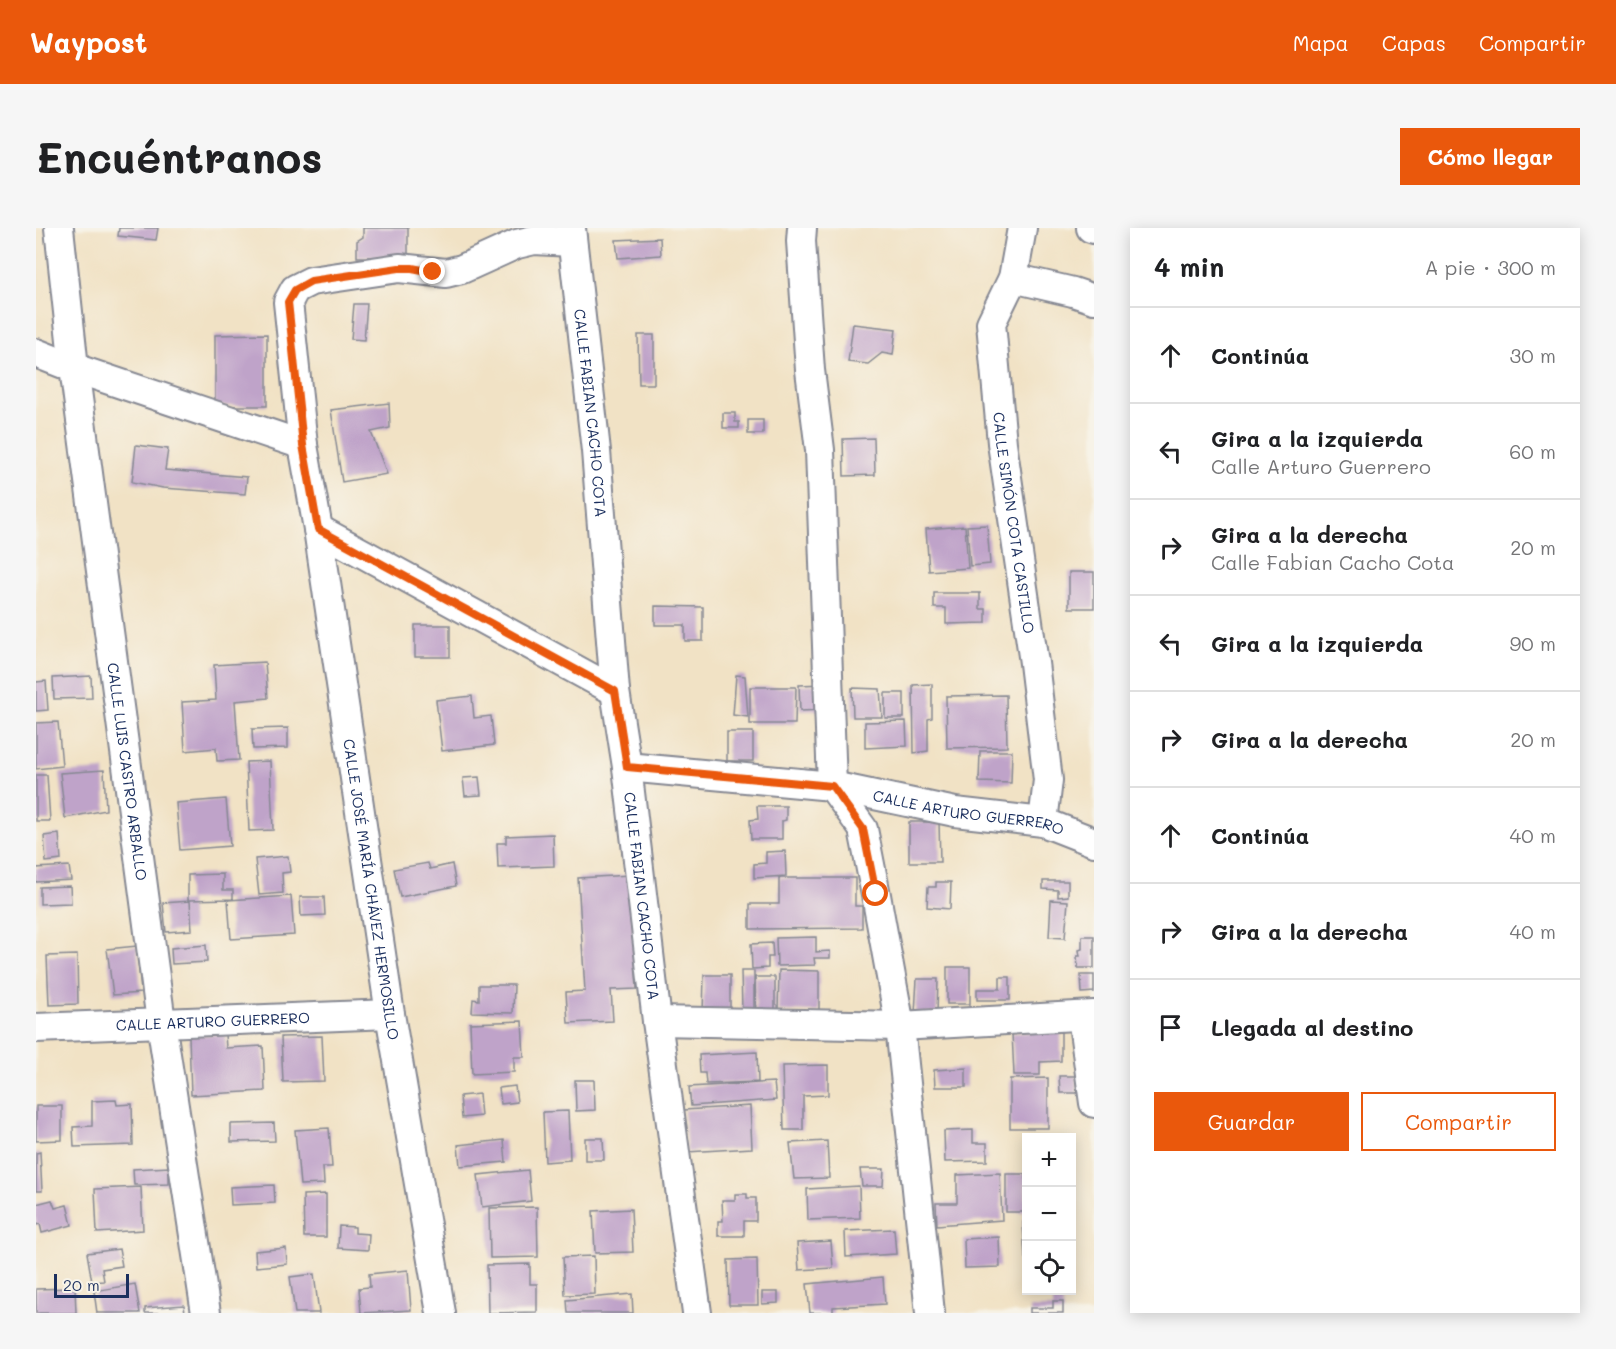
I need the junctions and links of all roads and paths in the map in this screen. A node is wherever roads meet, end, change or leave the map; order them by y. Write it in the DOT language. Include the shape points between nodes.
graph roads {
  1 [pos="59,228"];
  2 [pos="802,228"];
  3 [pos="1022,228"];
  4 [pos="572,235"];
  5 [pos="1013,278"];
  6 [pos="1094,299"];
  7 [pos="36,353"];
  8 [pos="74,368"];
  9 [pos="305,454"];
  10 [pos="318,529"];
  11 [pos="615,691"];
  12 [pos="627,767"];
  13 [pos="832,786"];
  14 [pos="1043,822"];
  15 [pos="1094,842"];
  16 [pos="390,1014"];
  17 [pos="1088,1016"];
  18 [pos="657,1021"];
  19 [pos="161,1022"];
  20 [pos="900,1026"];
  21 [pos="36,1028"];
  22 [pos="1094,1102"];
  23 [pos="206,1313"];
  24 [pos="441,1313"];
  25 [pos="696,1313"];
  26 [pos="930,1313"];
  1 -- 8 [label="street, CALLE LUIS CASTRO ARBALLO"];
  2 -- 13 [label="street" via="810,370 820,450"];
  3 -- 5 [label="street, CALLE SIMÓN COTA CASTILLO"];
  4 -- 9 [label="street, CALLE JOSÉ MARÍA CHÁVEZ HERMOSILLO" via="517,244 446,273 399,268 311,281 295,290 288,302"];
  4 -- 11 [label="street, CALLE FABIAN CACHO COTA" via="596,451"];
  5 -- 6 [label="street"];
  5 -- 14 [label="street, CALLE SIMÓN COTA CASTILLO" via="991,323 1002,443 1048,780"];
  7 -- 8 [label="street"];
  8 -- 9 [label="street"];
  8 -- 19 [label="street, CALLE LUIS CASTRO ARBALLO"];
  9 -- 10 [label="street, CALLE JOSÉ MARÍA CHÁVEZ HERMOSILLO"];
  10 -- 11 [label="street"];
  10 -- 16 [label="street, CALLE JOSÉ MARÍA CHÁVEZ HERMOSILLO"];
  11 -- 12 [label="street, CALLE FABIAN CACHO COTA"];
  12 -- 13 [label="street, CALLE ARTURO GUERRERO"];
  12 -- 18 [label="street, CALLE FABIAN CACHO COTA"];
  13 -- 14 [label="street, CALLE ARTURO GUERRERO" via="955,812"];
  13 -- 20 [label="street" via="863,829"];
  14 -- 15 [label="street, CALLE ARTURO GUERRERO"];
  16 -- 19 [label="street, CALLE ARTURO GUERRERO"];
  16 -- 24 [label="street, CALLE JOSÉ MARÍA CHÁVEZ HERMOSILLO"];
  17 -- 20 [label="street"];
  17 -- 22 [label="street"];
  18 -- 20 [label="street"];
  18 -- 25 [label="street, CALLE FABIAN CACHO COTA"];
  19 -- 21 [label="street, CALLE ARTURO GUERRERO"];
  19 -- 23 [label="street, CALLE LUIS CASTRO ARBALLO"];
  20 -- 26 [label="street"];
}
